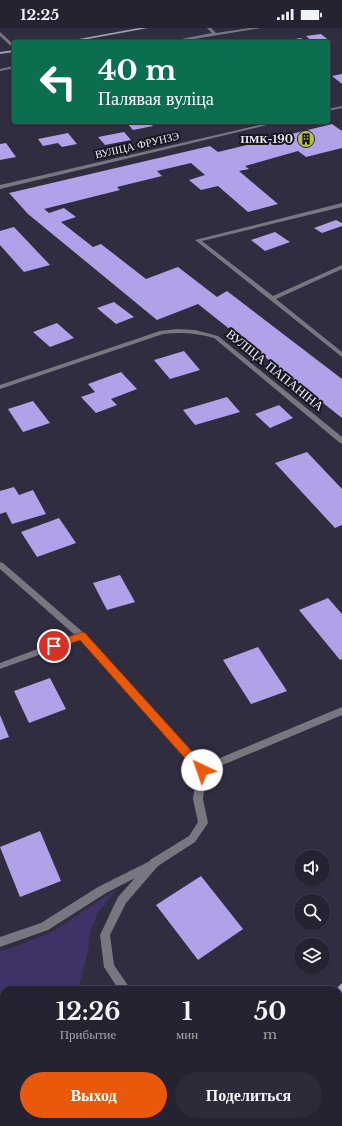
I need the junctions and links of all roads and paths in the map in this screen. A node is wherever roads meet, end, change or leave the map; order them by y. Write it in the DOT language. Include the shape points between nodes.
graph roads {
  1 [pos="146,28"];
  2 [pos="209,28"];
  3 [pos="259,28"];
  4 [pos="0,33"];
  5 [pos="215,34"];
  6 [pos="76,40"];
  7 [pos="180,40"];
  8 [pos="12,48"];
  9 [pos="12,50"];
  10 [pos="0,53"];
  11 [pos="12,68"];
  12 [pos="0,70"];
  13 [pos="342,107"];
  14 [pos="330,110"];
  15 [pos="269,124"];
  16 [pos="0,187"];
  17 [pos="342,205"];
  18 [pos="342,267"];
  19 [pos="272,300"];
  20 [pos="342,355"];
  21 [pos="0,388"];
  22 [pos="342,441"];
  23 [pos="0,565"];
  24 [pos="82,636"];
  25 [pos="0,666"];
  26 [pos="342,711"];
  27 [pos="202,770"];
  28 [pos="154,863"];
  29 [pos="0,942"];
  30 [pos="123,986"];
  1 -- 6 [label="main road"];
  2 -- 5 [label="street"];
  3 -- 5 [label="street"];
  4 -- 8 [label="street"];
  5 -- 7 [label="street"];
  9 -- 10 [label="main road"];
  11 -- 12 [label="street"];
  13 -- 14 [label="street"];
  15 -- 16 [label="street, ВУЛІЦА ФРУНЗЭ"];
  17 -- 19 [label="street" via="198,240"];
  18 -- 19 [label="street"];
  19 -- 20 [label="street"];
  21 -- 22 [label="street, ВУЛІЦА ПАПАНІНА" via="162,332 196,330 216,337"];
  23 -- 24 [label="street"];
  24 -- 25 [label="street"];
  24 -- 27 [label="street"];
  26 -- 27 [label="street"];
  27 -- 28 [label="street" via="198,799 203,822 192,839"];
  28 -- 29 [label="street" via="102,890 44,927"];
  28 -- 30 [label="street" via="122,900 105,935 109,967"];
}
